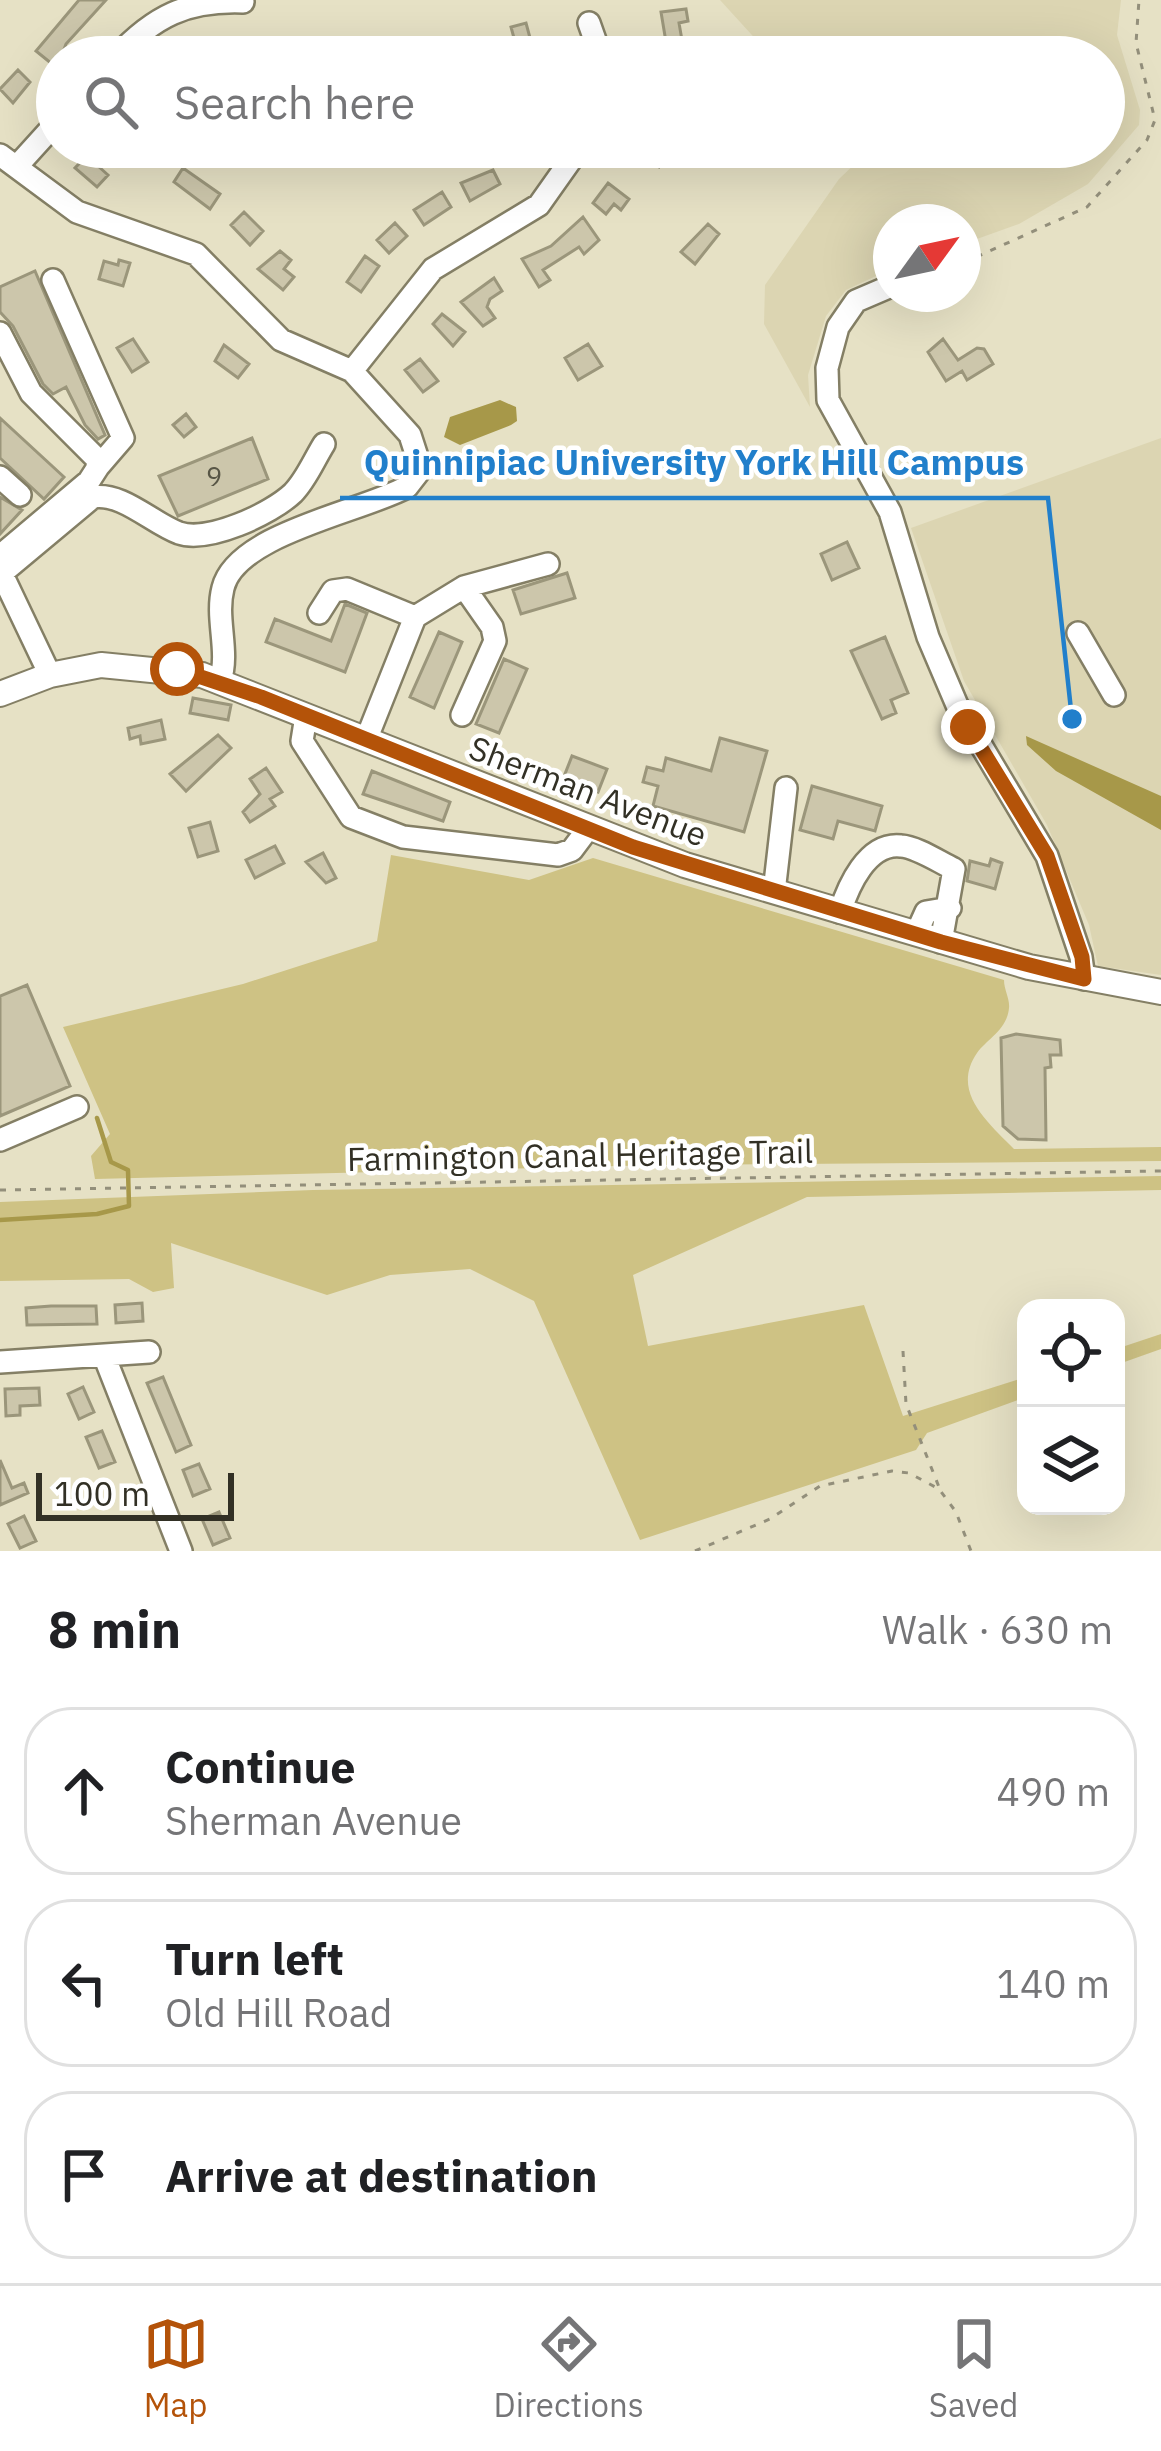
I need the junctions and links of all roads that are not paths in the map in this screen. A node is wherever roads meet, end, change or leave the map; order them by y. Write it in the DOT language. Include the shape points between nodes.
graph roads {
  1 [pos="243,2"];
  2 [pos="589,22"];
  3 [pos="141,36"];
  4 [pos="594,36"];
  5 [pos="36,139"];
  6 [pos="9,160"];
  7 [pos="565,168"];
  8 [pos="53,280"];
  9 [pos="873,294"];
  10 [pos="0,333"];
  11 [pos="352,370"];
  12 [pos="323,444"];
  13 [pos="98,467"];
  14 [pos="0,477"];
  15 [pos="20,495"];
  16 [pos="548,564"];
  17 [pos="1,567"];
  18 [pos="464,587"];
  19 [pos="319,614"];
  20 [pos="415,616"];
  21 [pos="1078,633"];
  22 [pos="50,675"];
  23 [pos="220,681"];
  24 [pos="0,694"];
  25 [pos="1114,694"];
  26 [pos="462,715"];
  27 [pos="306,716"];
  28 [pos="366,740"];
  29 [pos="786,788"];
  30 [pos="587,830"];
  31 [pos="774,892"];
  32 [pos="950,908"];
  33 [pos="840,912"];
  34 [pos="916,934"];
  35 [pos="941,942"];
  36 [pos="1084,979"];
  37 [pos="1161,992"];
  38 [pos="77,1107"];
  39 [pos="0,1140"];
  40 [pos="149,1352"];
  41 [pos="105,1358"];
  42 [pos="0,1362"];
  43 [pos="181,1551"];
  1 -- 3 [label="street" via="174,9"];
  2 -- 4 [label="street"];
  5 -- 6 [label="street"];
  6 -- 11 [label="street" via="77,212 196,254 281,340"];
  7 -- 11 [label="street" via="539,205 433,269"];
  8 -- 13 [label="street" via="123,438"];
  9 -- 36 [label="street" via="856,301 838,327 826,368 828,400 890,512 957,705 1047,856"];
  10 -- 13 [label="street" via="32,393"];
  11 -- 23 [label="street" via="410,435 422,470 393,494 239,558 222,591"];
  12 -- 17 [label="street" via="280,504 201,537 106,495"];
  13 -- 17 [label="street"];
  14 -- 15 [label="street"];
  16 -- 18 [label="street"];
  17 -- 22 [label="street"];
  18 -- 20 [label="street"];
  18 -- 26 [label="street" via="495,634"];
  19 -- 20 [label="street" via="333,591 346,590"];
  20 -- 28 [label="street"];
  21 -- 25 [label="street"];
  22 -- 23 [label="main road, Sherman Avenue" via="124,665"];
  22 -- 24 [label="main road, Sherman Avenue"];
  23 -- 27 [label="main road, Sherman Avenue"];
  27 -- 28 [label="main road, Sherman Avenue"];
  27 -- 30 [label="street" via="302,740 351,817 403,837 558,855"];
  28 -- 30 [label="main road, Sherman Avenue"];
  29 -- 31 [label="street"];
  30 -- 31 [label="main road, Sherman Avenue"];
  31 -- 33 [label="main road, Sherman Avenue"];
  32 -- 33 [label="street" via="954,869 901,846 883,849 859,870"];
  32 -- 34 [label="street" via="926,912"];
  32 -- 35 [label="street"];
  33 -- 34 [label="main road, Sherman Avenue"];
  34 -- 35 [label="main road, Sherman Avenue"];
  35 -- 36 [label="main road, Sherman Avenue"];
  36 -- 37 [label="main road, Sherman Avenue"];
  38 -- 39 [label="street"];
  40 -- 41 [label="street"];
  41 -- 42 [label="street"];
  41 -- 43 [label="street"];
}
